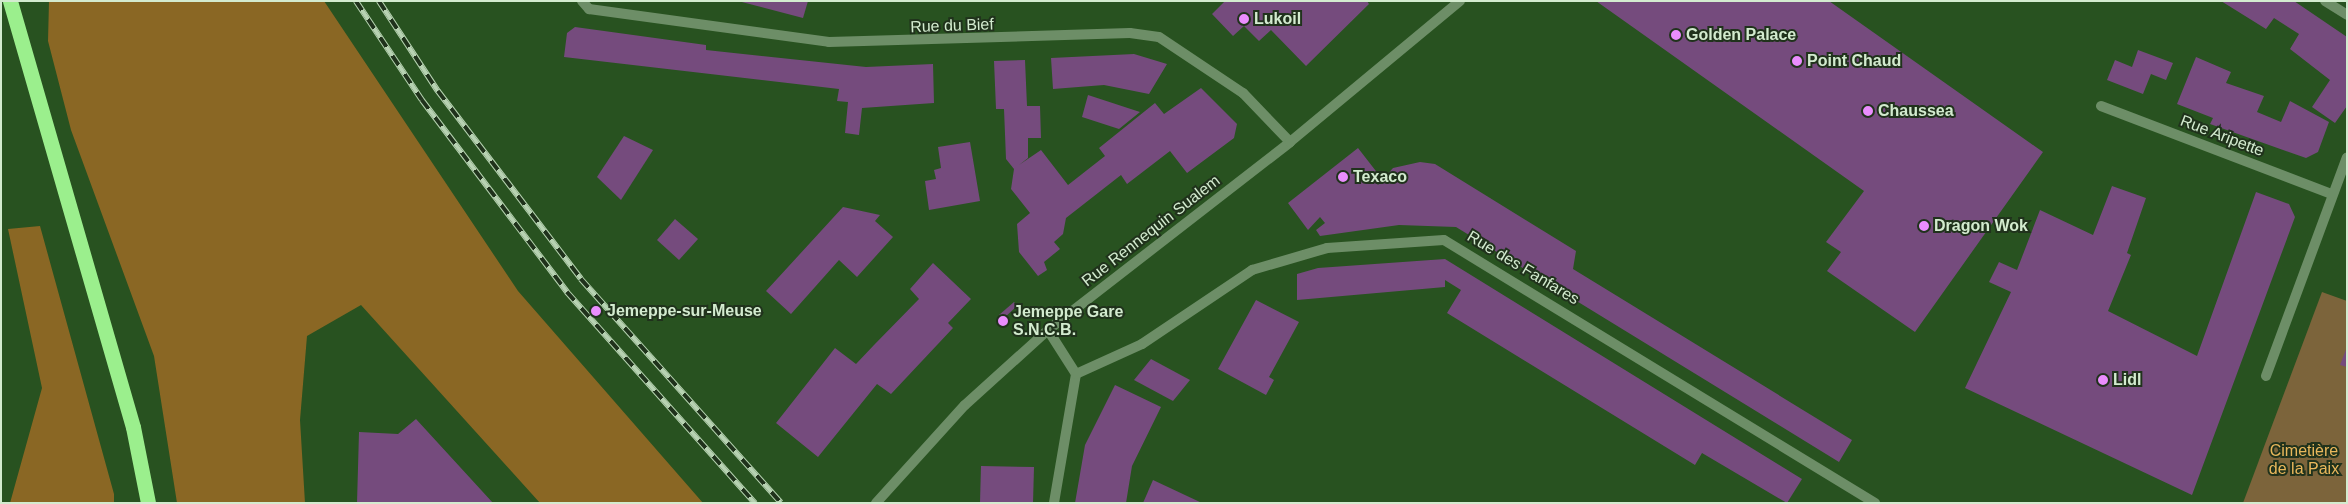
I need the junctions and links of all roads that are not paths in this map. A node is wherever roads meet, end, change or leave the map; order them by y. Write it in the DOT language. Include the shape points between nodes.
graph roads {
  1 [pos="10,1"];
  2 [pos="582,1"];
  3 [pos="1460,1"];
  4 [pos="2325,1"];
  5 [pos="2347,15"];
  6 [pos="2101,106"];
  7 [pos="1290,142"];
  8 [pos="2347,158"];
  9 [pos="2332,194"];
  10 [pos="1048,330"];
  11 [pos="1076,374"];
  12 [pos="2266,376"];
  13 [pos="148,503"];
  14 [pos="876,503"];
  15 [pos="1054,503"];
  16 [pos="1875,503"];
  1 -- 13 [label="highway" via="133,427"];
  2 -- 7 [label="street, Rue du Bief" via="589,9 829,42 1130,33 1159,38 1243,93"];
  3 -- 7 [label="street, Rue Rennequin Sualem"];
  4 -- 5 [label="street"];
  6 -- 9 [label="street, Rue Aripette"];
  7 -- 10 [label="street, Rue Rennequin Sualem"];
  8 -- 9 [label="street"];
  9 -- 12 [label="street"];
  10 -- 11 [label="street"];
  10 -- 14 [label="street, Rue Rennequin Sualem" via="965,405"];
  11 -- 15 [label="street"];
  11 -- 16 [label="street, Rue des Fanfares" via="1142,344 1252,270 1327,248 1444,240"];
}
